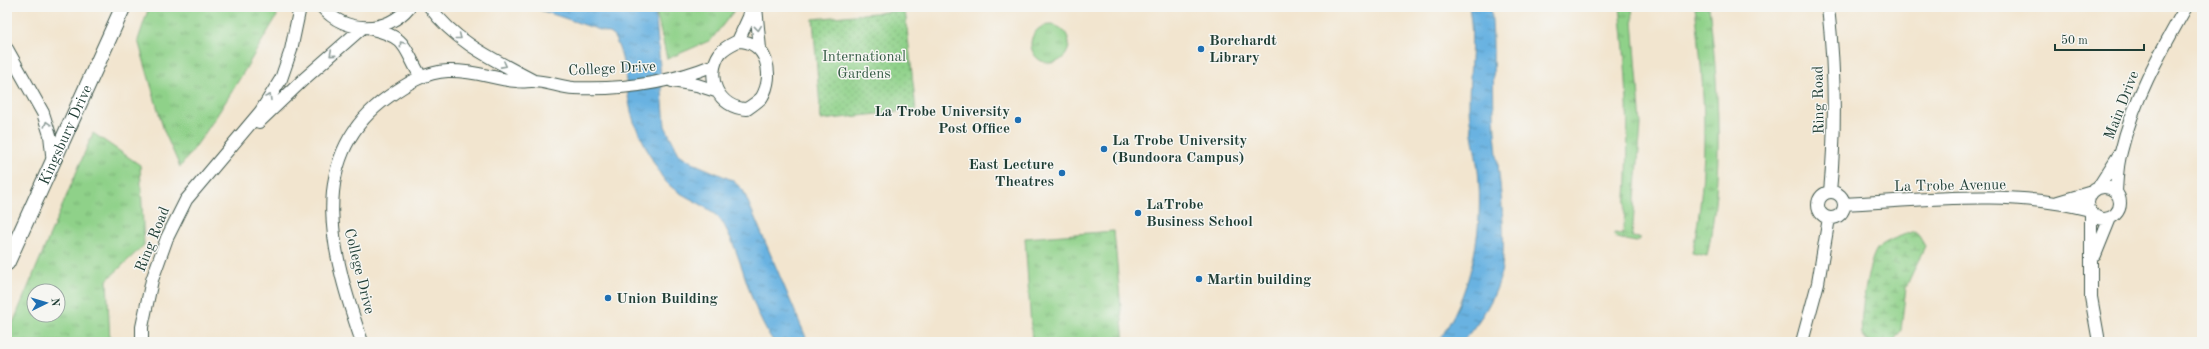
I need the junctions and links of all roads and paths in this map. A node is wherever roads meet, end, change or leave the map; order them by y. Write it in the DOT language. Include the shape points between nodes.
graph roads {
  1 [pos="123,7"];
  2 [pos="300,7"];
  3 [pos="322,7"];
  4 [pos="409,7"];
  5 [pos="430,7"];
  6 [pos="750,7"];
  7 [pos="756,7"];
  8 [pos="1828,7"];
  9 [pos="2186,7"];
  10 [pos="366,28"];
  11 [pos="738,40"];
  12 [pos="7,49"];
  13 [pos="760,49"];
  14 [pos="714,65"];
  15 [pos="421,77"];
  16 [pos="534,81"];
  17 [pos="669,81"];
  18 [pos="716,92"];
  19 [pos="2120,152"];
  20 [pos="219,160"];
  21 [pos="53,163"];
  22 [pos="2095,190"];
  23 [pos="2116,191"];
  24 [pos="1830,192"];
  25 [pos="2057,202"];
  26 [pos="1844,204"];
  27 [pos="2091,212"];
  28 [pos="1829,218"];
  29 [pos="2110,218"];
  30 [pos="2092,262"];
  31 [pos="7,263"];
  32 [pos="142,342"];
  33 [pos="362,342"];
  34 [pos="1802,342"];
  35 [pos="2099,342"];
  1 -- 21 [label="main road, Kingsbury Drive"];
  20 -- 2 [label="street, Ring Road, one-way" via="261,111 281,78 291,50"];
  3 -- 10 [label="street" via="344,24"];
  4 -- 10 [label="street" via="404,14 388,24"];
  5 -- 16 [label="street, College Drive, one-way" via="444,24 475,49"];
  6 -- 11 [label="street" via="749,17"];
  7 -- 13 [label="street, one-way"];
  8 -- 24 [label="street, Ring Road" via="1835,91"];
  9 -- 19 [label="street, Main Drive" via="2154,63"];
  15 -- 10 [label="street, one-way" via="400,40 392,34"];
  10 -- 20 [label="street, Ring Road, one-way" via="304,78"];
  11 -- 13 [label="street" via="748,41"];
  11 -- 14 [label="street" via="726,47"];
  21 -- 12 [label="street, one-way" via="50,135 43,113"];
  13 -- 18 [label="street" via="768,76 762,97 755,104 747,109 737,108"];
  14 -- 17 [label="street, College Drive"];
  14 -- 18 [label="street" via="712,74"];
  15 -- 16 [label="street, College Drive" via="447,71 476,72 517,82"];
  15 -- 33 [label="street, College Drive" via="382,101 355,129 340,157 332,186 331,218 336,253 346,296"];
  16 -- 17 [label="street, College Drive" via="574,88"];
  17 -- 18 [label="street, College Drive" via="697,85"];
  19 -- 22 [label="street, Main Drive"];
  19 -- 23 [label="street, Main Drive"];
  20 -- 32 [label="street, Ring Road" via="186,200 167,238 152,280 142,327"];
  21 -- 31 [label="main road, Kingsbury Drive"];
  22 -- 23 [label="street" via="2105,186"];
  22 -- 25 [label="street, La Trobe Avenue"];
  22 -- 27 [label="street" via="2089,198"];
  23 -- 29 [label="street" via="2120,207"];
  24 -- 26 [label="street" via="1840,196"];
  24 -- 28 [label="street" via="1820,197 1817,204 1819,212"];
  25 -- 26 [label="street, La Trobe Avenue" via="1971,198"];
  25 -- 27 [label="street, La Trobe Avenue"];
  26 -- 28 [label="street" via="1841,214"];
  27 -- 29 [label="street" via="2100,219"];
  27 -- 30 [label="street"];
  28 -- 34 [label="street" via="1818,282"];
  29 -- 30 [label="street"];
  30 -- 35 [label="street" via="2091,297"];
}
